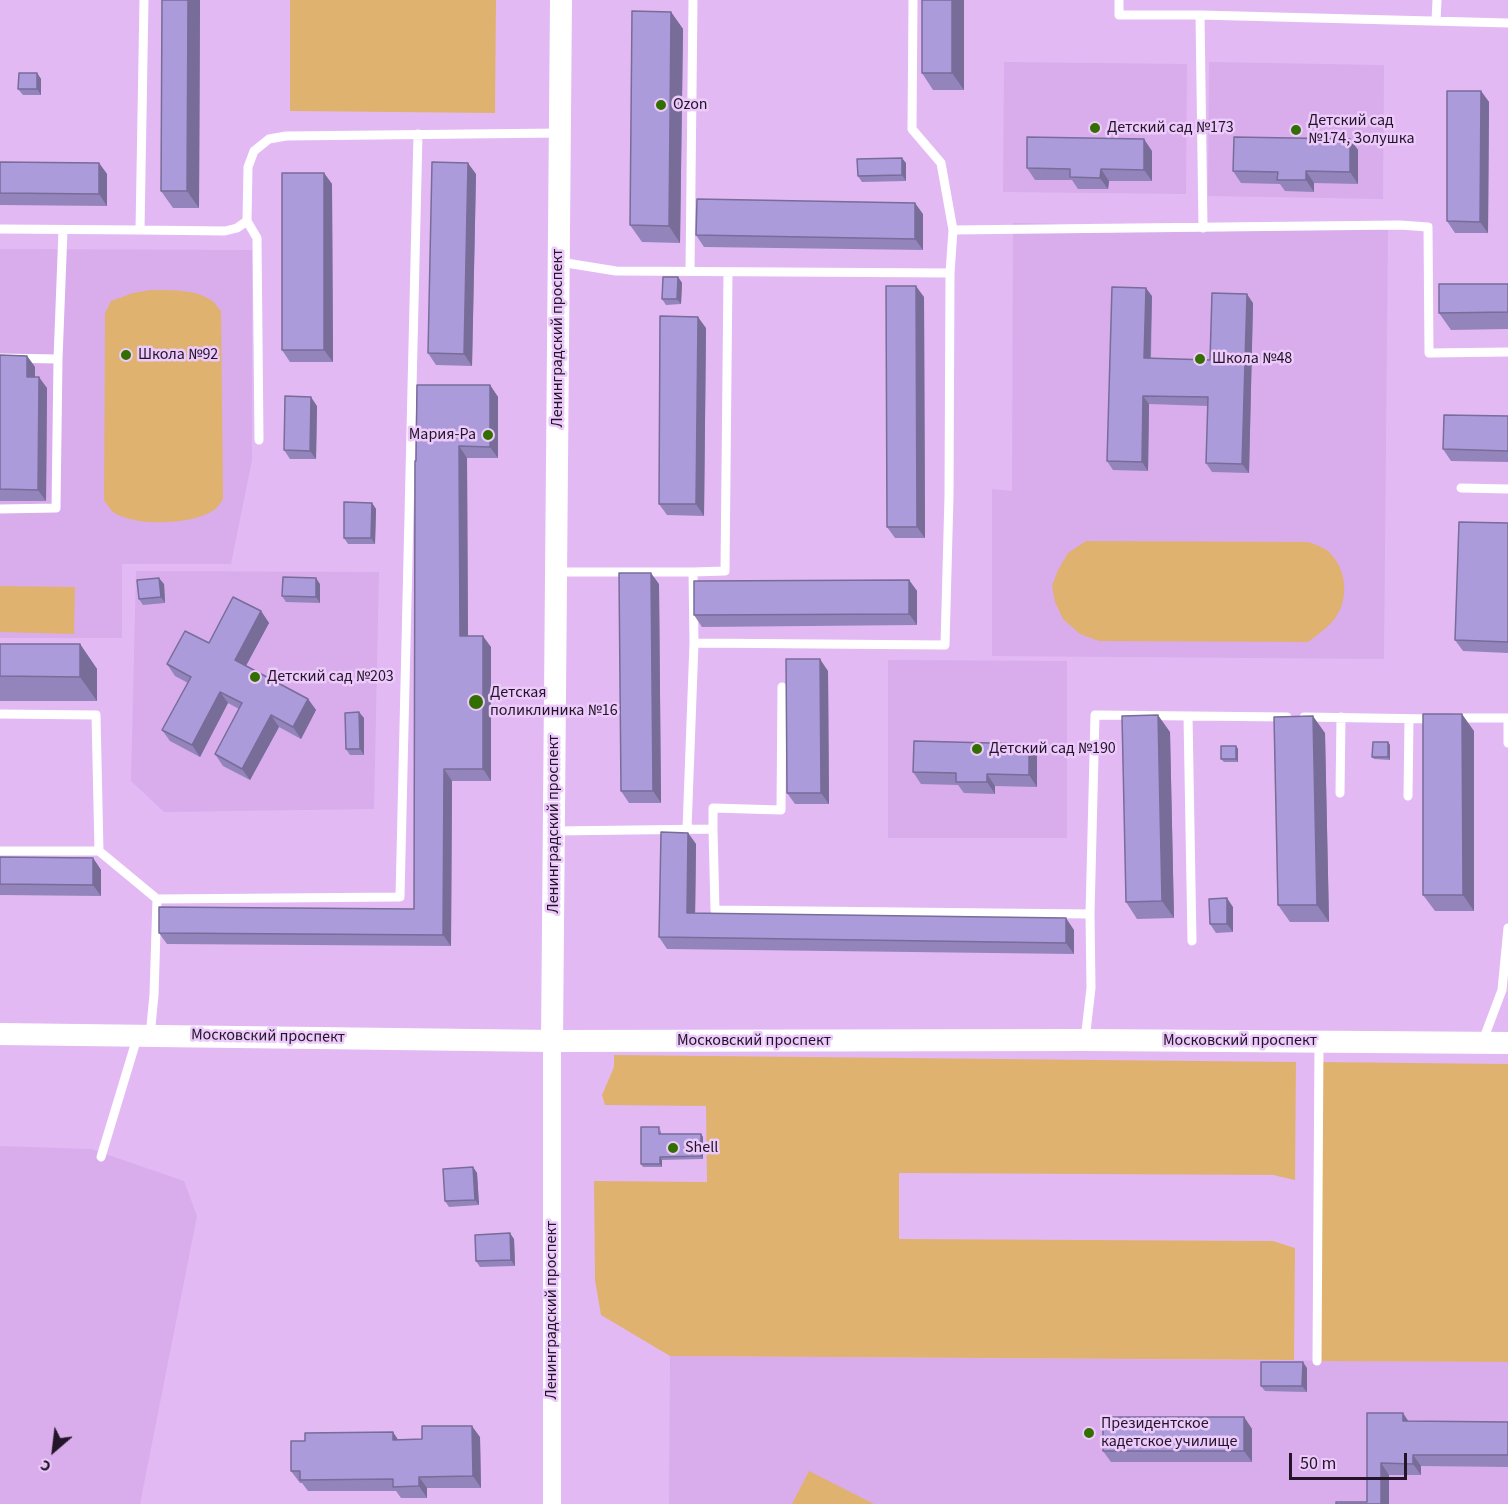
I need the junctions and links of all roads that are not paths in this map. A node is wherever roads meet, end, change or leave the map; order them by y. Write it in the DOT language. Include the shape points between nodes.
graph roads {
  1 [pos="144,0"];
  2 [pos="561,0"];
  3 [pos="693,0"];
  4 [pos="913,0"];
  5 [pos="1119,0"];
  6 [pos="1437,0"];
  7 [pos="1200,15"];
  8 [pos="1436,21"];
  9 [pos="1508,23"];
  10 [pos="560,133"];
  11 [pos="418,134"];
  12 [pos="247,221"];
  13 [pos="1203,228"];
  14 [pos="0,229"];
  15 [pos="63,230"];
  16 [pos="140,230"];
  17 [pos="953,230"];
  18 [pos="559,262"];
  19 [pos="690,270"];
  20 [pos="728,272"];
  21 [pos="950,273"];
  22 [pos="1508,352"];
  23 [pos="0,358"];
  24 [pos="58,359"];
  25 [pos="259,440"];
  26 [pos="1461,488"];
  27 [pos="1508,489"];
  28 [pos="0,508"];
  29 [pos="556,572"];
  30 [pos="693,572"];
  31 [pos="694,643"];
  32 [pos="782,687"];
  33 [pos="0,714"];
  34 [pos="1188,716"];
  35 [pos="1341,717"];
  36 [pos="1409,719"];
  37 [pos="1508,743"];
  38 [pos="1340,793"];
  39 [pos="1408,796"];
  40 [pos="687,829"];
  41 [pos="713,829"];
  42 [pos="554,831"];
  43 [pos="0,851"];
  44 [pos="99,851"];
  45 [pos="156,899"];
  46 [pos="1090,914"];
  47 [pos="1508,928"];
  48 [pos="1192,941"];
  49 [pos="0,1034"];
  50 [pos="144,1036"];
  51 [pos="1085,1040"];
  52 [pos="552,1041"];
  53 [pos="1319,1041"];
  54 [pos="1482,1043"];
  55 [pos="1508,1043"];
  56 [pos="101,1157"];
  57 [pos="1317,1361"];
  58 [pos="552,1504"];
  1 -- 16 [label="lane"];
  2 -- 10 [label="street, Ленинградский проспект"];
  3 -- 19 [label="lane"];
  4 -- 17 [label="lane" via="912,129 941,163"];
  5 -- 7 [label="lane" via="1119,15"];
  6 -- 8 [label="lane"];
  7 -- 8 [label="lane"];
  7 -- 13 [label="lane"];
  8 -- 9 [label="lane"];
  10 -- 11 [label="lane"];
  10 -- 18 [label="street, Ленинградский проспект"];
  11 -- 12 [label="lane" via="269,139 254,151 248,167"];
  11 -- 45 [label="lane" via="400,897"];
  12 -- 16 [label="lane" via="225,231"];
  12 -- 25 [label="lane" via="258,238"];
  13 -- 17 [label="lane"];
  13 -- 22 [label="lane" via="1428,227 1429,353"];
  14 -- 15 [label="lane"];
  15 -- 16 [label="lane"];
  15 -- 24 [label="lane"];
  17 -- 21 [label="lane"];
  18 -- 19 [label="lane" via="616,271"];
  18 -- 29 [label="street, Ленинградский проспект"];
  19 -- 20 [label="lane"];
  20 -- 21 [label="lane"];
  20 -- 30 [label="lane" via="724,571"];
  21 -- 31 [label="lane" via="945,645"];
  23 -- 24 [label="lane"];
  24 -- 28 [label="lane" via="57,508"];
  26 -- 27 [label="lane"];
  29 -- 30 [label="lane"];
  29 -- 42 [label="street, Ленинградский проспект"];
  30 -- 31 [label="lane"];
  31 -- 40 [label="lane"];
  32 -- 41 [label="lane" via="781,810 713,808"];
  33 -- 44 [label="lane" via="96,715"];
  34 -- 35 [label="lane"];
  34 -- 46 [label="lane" via="1095,715"];
  34 -- 48 [label="lane"];
  35 -- 36 [label="lane"];
  35 -- 38 [label="lane"];
  36 -- 37 [label="lane" via="1508,718"];
  36 -- 39 [label="lane"];
  40 -- 41 [label="lane"];
  40 -- 42 [label="lane"];
  41 -- 46 [label="lane" via="715,910"];
  42 -- 52 [label="street, Ленинградский проспект"];
  43 -- 44 [label="lane"];
  44 -- 45 [label="lane"];
  45 -- 50 [label="lane" via="154,995"];
  46 -- 51 [label="lane" via="1091,988"];
  47 -- 54 [label="lane" via="1502,990"];
  49 -- 50 [label="street, Московский проспект"];
  50 -- 52 [label="street, Московский проспект"];
  50 -- 56 [label="lane"];
  51 -- 52 [label="street, Московский проспект"];
  51 -- 53 [label="street, Московский проспект"];
  52 -- 58 [label="street, Ленинградский проспект"];
  53 -- 54 [label="street, Московский проспект"];
  53 -- 57 [label="lane"];
  54 -- 55 [label="street, Московский проспект"];
}
